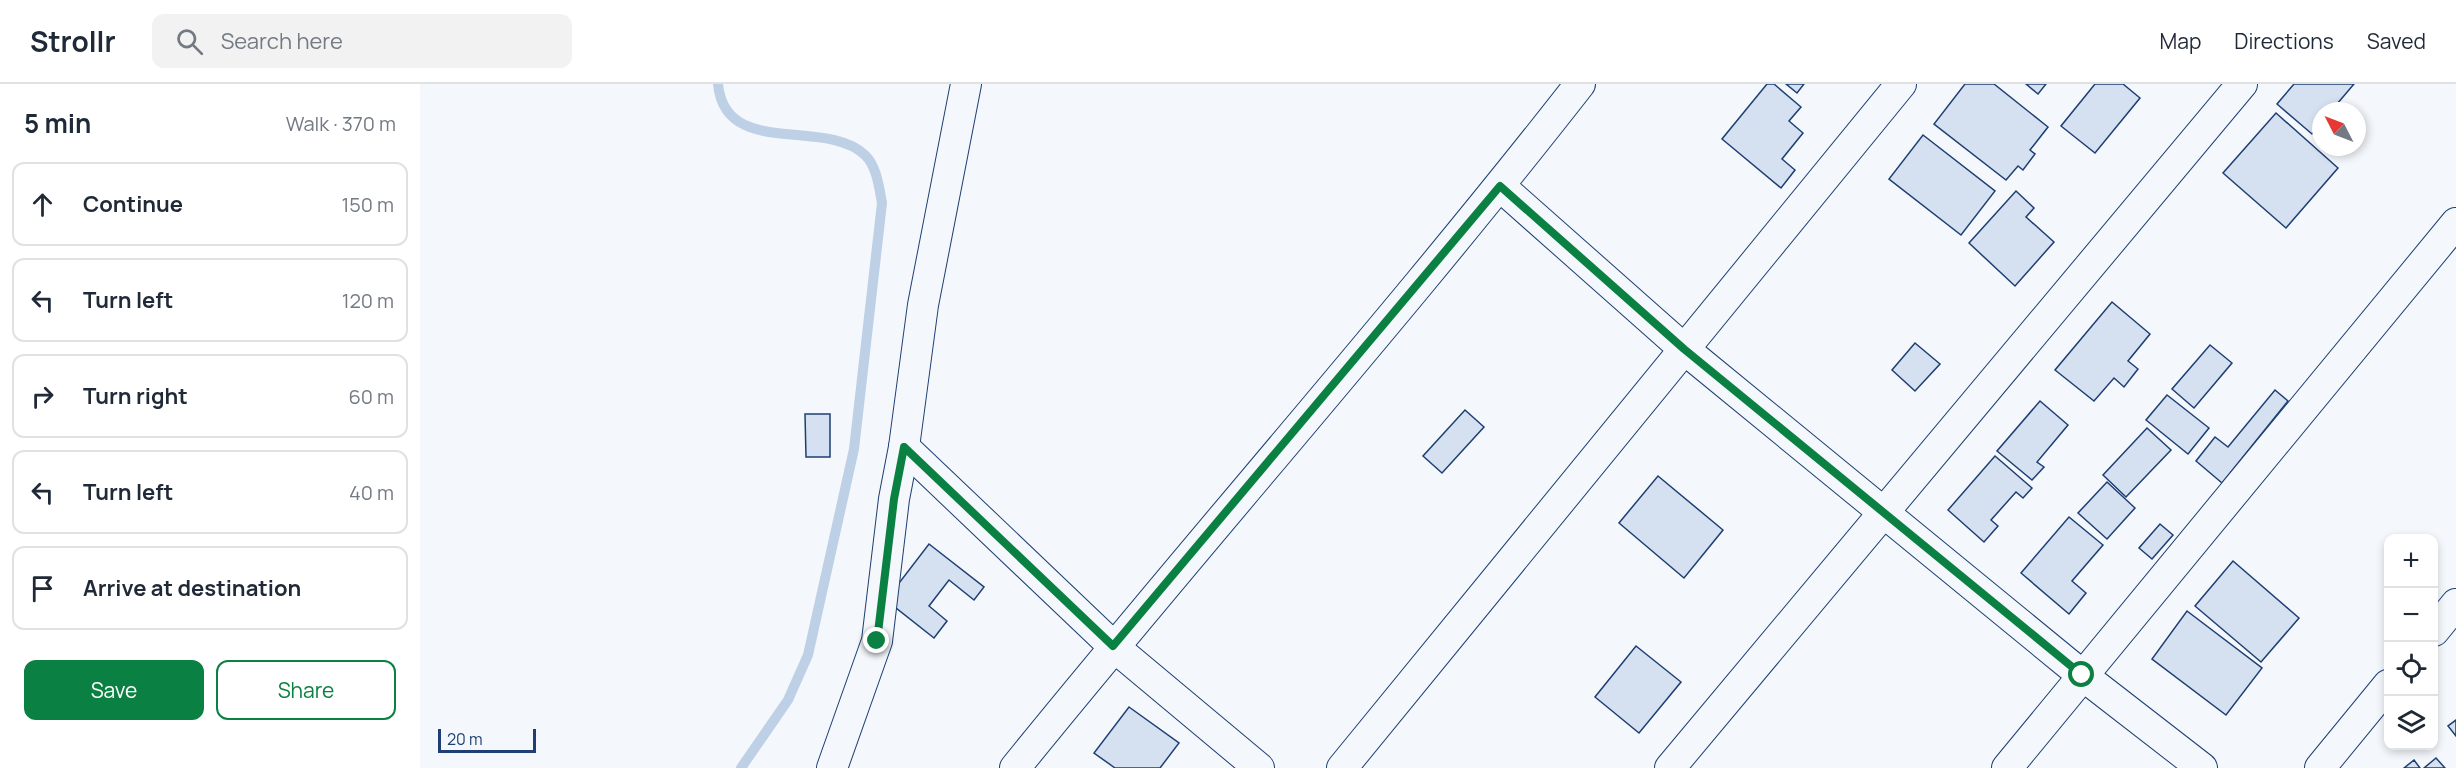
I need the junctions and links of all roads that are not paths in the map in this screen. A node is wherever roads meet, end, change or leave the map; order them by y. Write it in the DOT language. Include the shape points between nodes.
graph roads {
  1 [pos="966,84"];
  2 [pos="1580,84"];
  3 [pos="1900,84"];
  4 [pos="2242,84"];
  5 [pos="1500,186"];
  6 [pos="2456,223"];
  7 [pos="1684,349"];
  8 [pos="904,447"];
  9 [pos="1883,513"];
  10 [pos="2456,604"];
  11 [pos="2438,625"];
  12 [pos="1113,646"];
  13 [pos="2082,675"];
  14 [pos="2384,690"];
  15 [pos="832,768"];
  16 [pos="1015,768"];
  17 [pos="1259,768"];
  18 [pos="1342,768"];
  19 [pos="1670,768"];
  20 [pos="2007,768"];
  21 [pos="2202,768"];
  22 [pos="2320,768"];
  1 -- 8 [label="street" via="923,305"];
  2 -- 5 [label="street"];
  3 -- 7 [label="street"];
  4 -- 9 [label="street"];
  5 -- 7 [label="street"];
  5 -- 12 [label="street"];
  6 -- 13 [label="street"];
  7 -- 9 [label="street"];
  7 -- 18 [label="street"];
  8 -- 12 [label="street"];
  8 -- 15 [label="street" via="877,641"];
  9 -- 13 [label="street"];
  9 -- 19 [label="street"];
  10 -- 11 [label="street"];
  12 -- 16 [label="street"];
  12 -- 17 [label="street"];
  13 -- 20 [label="street"];
  13 -- 21 [label="street"];
  14 -- 22 [label="street"];
}
